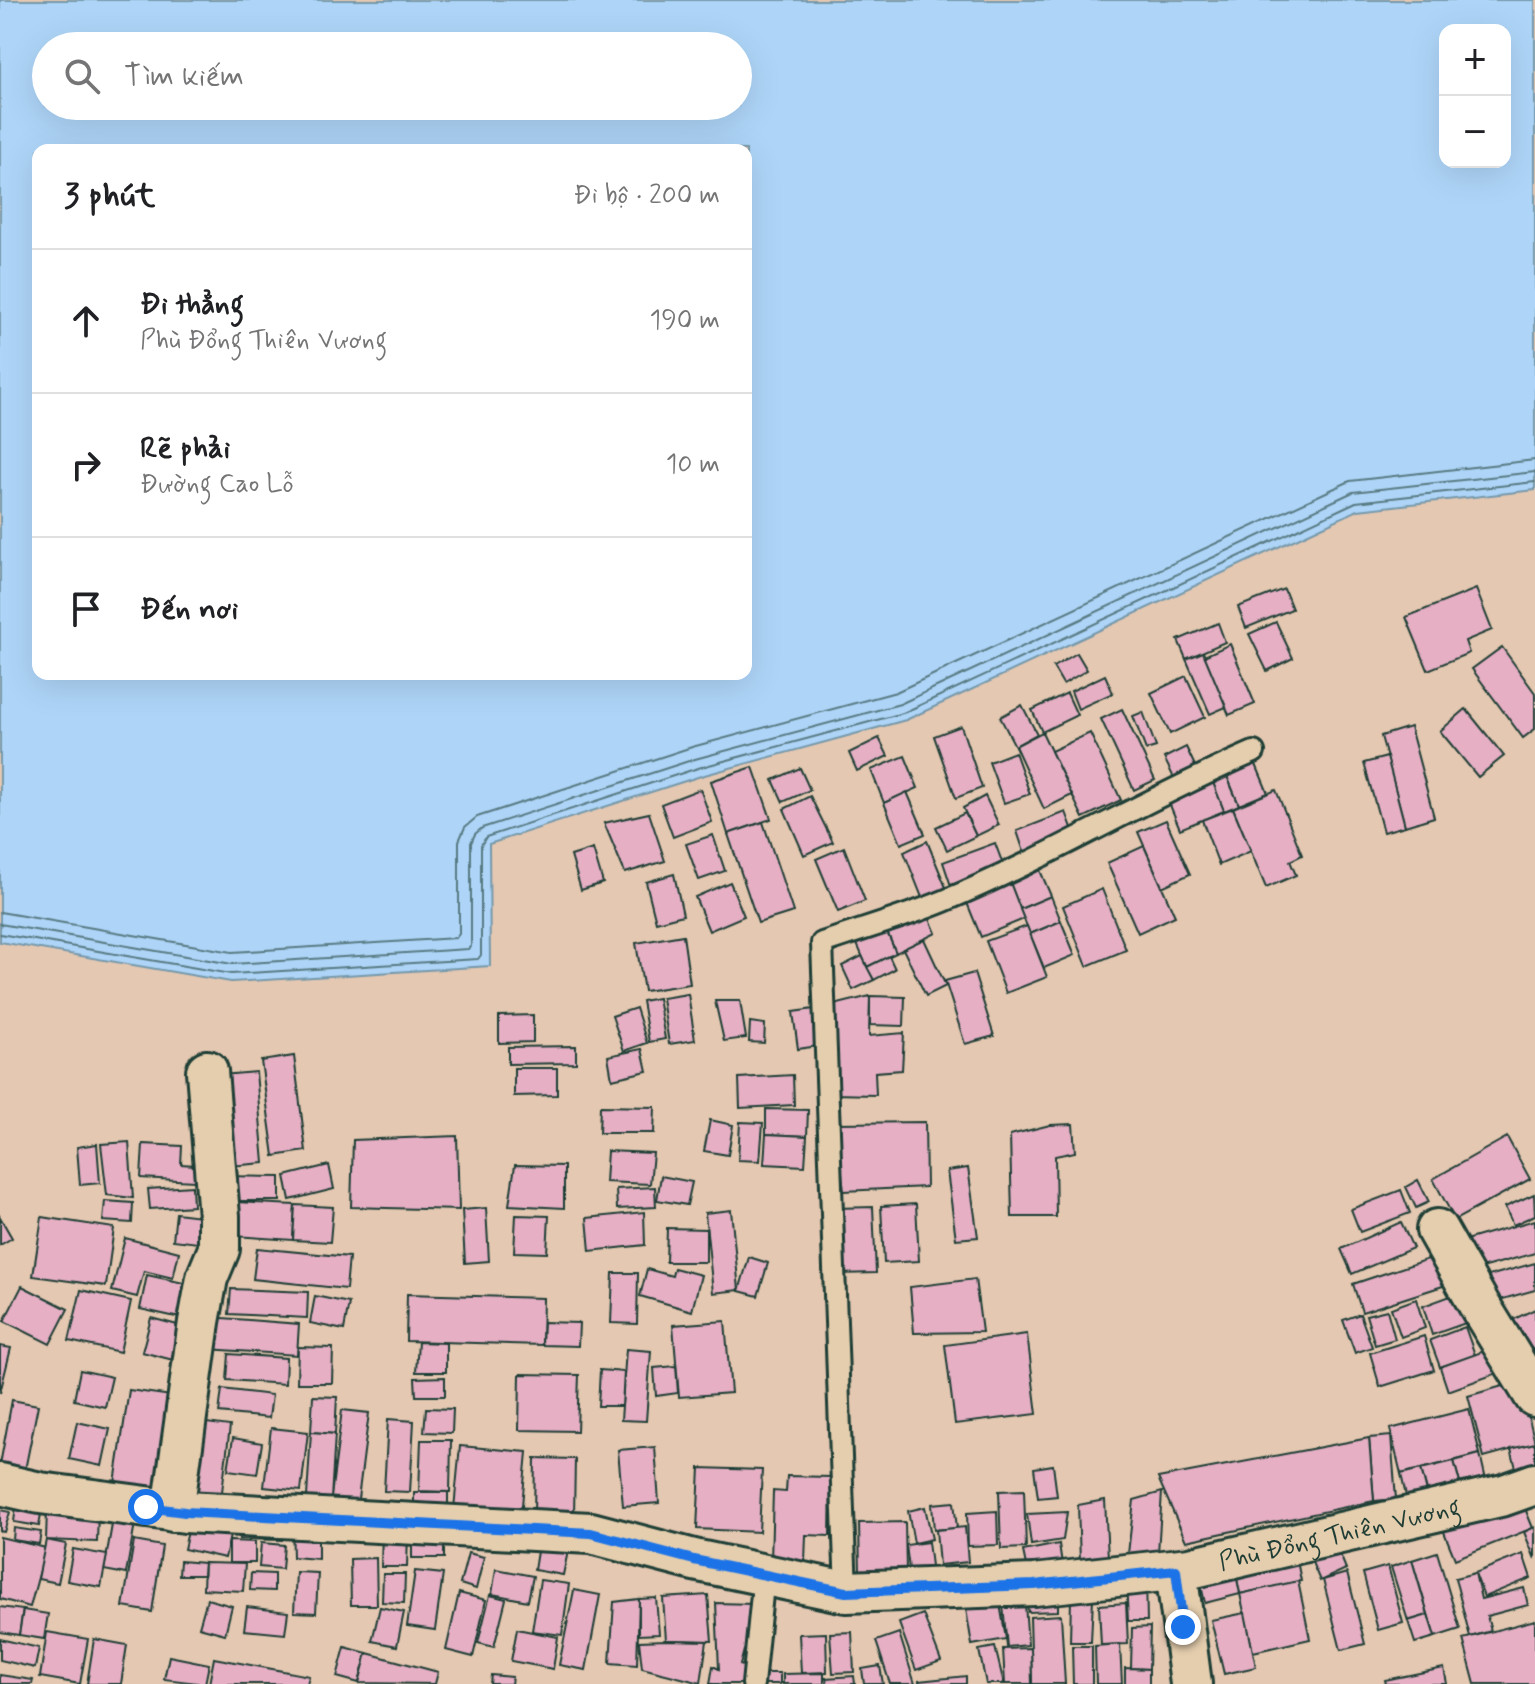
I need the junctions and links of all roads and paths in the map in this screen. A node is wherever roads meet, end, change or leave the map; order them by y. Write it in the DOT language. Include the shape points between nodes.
graph roads {
  1 [pos="1254,752"];
  2 [pos="207,1071"];
  3 [pos="1437,1230"];
  4 [pos="1535,1396"];
  5 [pos="0,1484"];
  6 [pos="1535,1484"];
  7 [pos="173,1511"];
  8 [pos="1176,1570"];
  9 [pos="764,1574"];
  10 [pos="846,1592"];
  11 [pos="753,1684"];
  12 [pos="1191,1684"];
  1 -- 10 [label="lane" via="943,901 822,943"];
  2 -- 7 [label="street" via="219,1249 199,1322"];
  3 -- 4 [label="street"];
  5 -- 7 [label="street, Phù Đổng Thiên Vương"];
  6 -- 8 [label="street, Phù Đổng Thiên Vương"];
  7 -- 9 [label="street, Phù Đổng Thiên Vương" via="591,1533"];
  8 -- 10 [label="street, Phù Đổng Thiên Vương" via="1034,1585"];
  8 -- 12 [label="street"];
  9 -- 10 [label="street, Phù Đổng Thiên Vương"];
  9 -- 11 [label="lane"];
}
